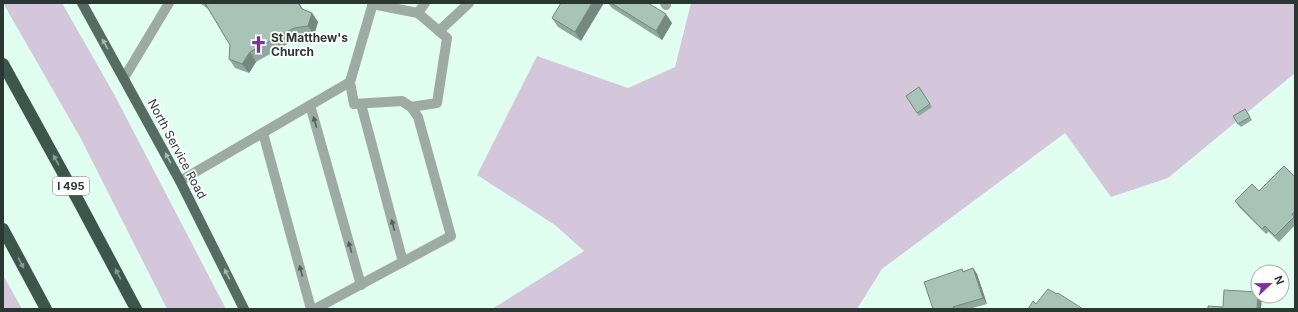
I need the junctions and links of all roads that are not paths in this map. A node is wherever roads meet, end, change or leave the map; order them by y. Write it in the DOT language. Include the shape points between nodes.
graph roads {
  1 [pos="82,3"];
  2 [pos="169,3"];
  3 [pos="425,3"];
  4 [pos="469,3"];
  5 [pos="372,4"];
  6 [pos="418,13"];
  7 [pos="439,31"];
  8 [pos="3,64"];
  9 [pos="124,78"];
  10 [pos="350,82"];
  11 [pos="361,104"];
  12 [pos="310,105"];
  13 [pos="411,107"];
  14 [pos="263,133"];
  15 [pos="180,181"];
  16 [pos="3,229"];
  17 [pos="403,262"];
  18 [pos="361,284"];
  19 [pos="46,309"];
  20 [pos="136,309"];
  21 [pos="244,309"];
  22 [pos="311,309"];
  23 [pos="315,309"];
  9 -- 1 [label="main road, North Service Road, one-way"];
  2 -- 9 [label="lane"];
  3 -- 6 [label="lane"];
  4 -- 7 [label="lane"];
  5 -- 6 [label="lane"];
  5 -- 10 [label="lane"];
  6 -- 7 [label="lane"];
  7 -- 13 [label="lane" via="447,38 436,103"];
  20 -- 8 [label="highway, I 495, one-way"];
  15 -- 9 [label="main road, North Service Road, one-way"];
  10 -- 11 [label="lane" via="354,104"];
  10 -- 12 [label="lane"];
  11 -- 13 [label="lane" via="402,102"];
  17 -- 11 [label="lane, one-way"];
  12 -- 14 [label="lane"];
  18 -- 12 [label="lane, one-way"];
  13 -- 17 [label="lane" via="418,117 451,236"];
  14 -- 15 [label="lane"];
  22 -- 14 [label="lane, one-way"];
  21 -- 15 [label="main road, North Service Road, one-way"];
  16 -- 19 [label="highway, one-way"];
  17 -- 18 [label="lane"];
  18 -- 23 [label="lane"];
}
